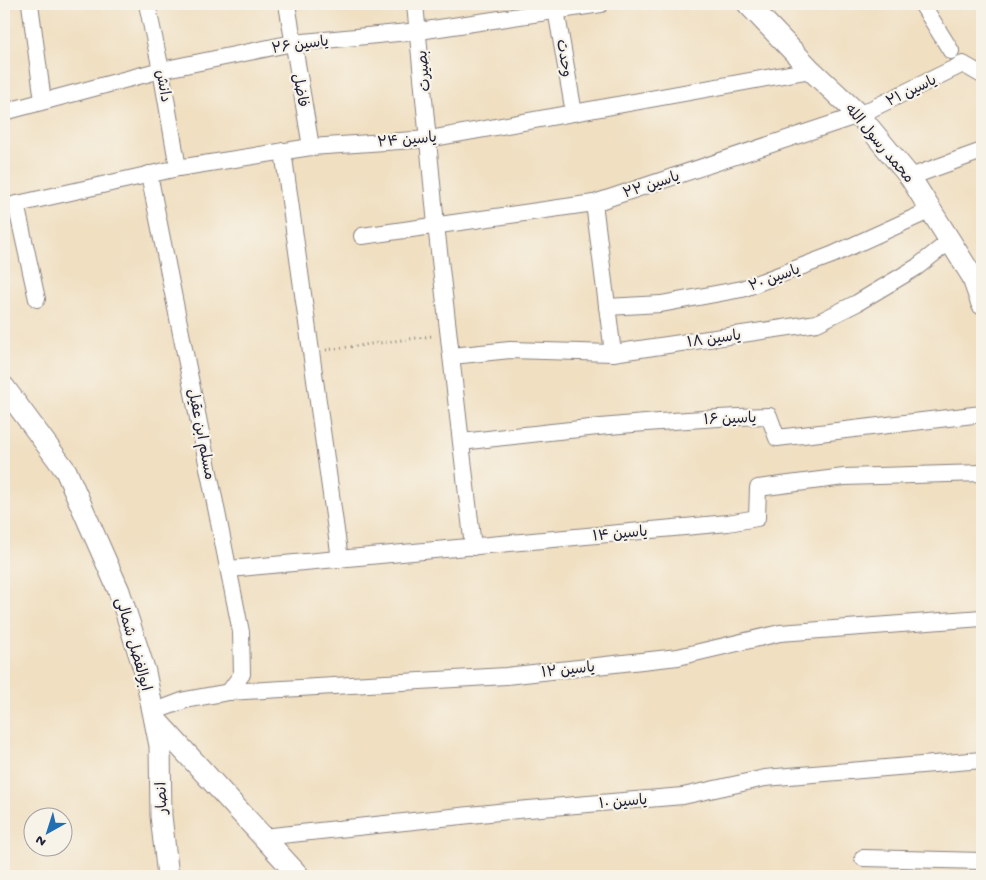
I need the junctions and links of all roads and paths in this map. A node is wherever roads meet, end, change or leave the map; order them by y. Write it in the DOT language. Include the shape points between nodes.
graph roads {
  1 [pos="30,4"];
  2 [pos="147,4"];
  3 [pos="287,4"];
  4 [pos="415,4"];
  5 [pos="601,4"];
  6 [pos="748,4"];
  7 [pos="922,4"];
  8 [pos="556,7"];
  9 [pos="419,31"];
  10 [pos="292,43"];
  11 [pos="951,51"];
  12 [pos="161,70"];
  13 [pos="811,70"];
  14 [pos="982,75"];
  15 [pos="43,102"];
  16 [pos="4,112"];
  17 [pos="574,113"];
  18 [pos="859,115"];
  19 [pos="429,139"];
  20 [pos="310,146"];
  21 [pos="982,151"];
  22 [pos="283,152"];
  23 [pos="178,168"];
  24 [pos="149,174"];
  25 [pos="910,177"];
  26 [pos="594,203"];
  27 [pos="10,206"];
  28 [pos="931,210"];
  29 [pos="436,225"];
  30 [pos="362,236"];
  31 [pos="952,240"];
  32 [pos="37,299"];
  33 [pos="982,304"];
  34 [pos="607,307"];
  35 [pos="450,334"];
  36 [pos="312,352"];
  37 [pos="613,352"];
  38 [pos="452,356"];
  39 [pos="4,387"];
  40 [pos="982,414"];
  41 [pos="462,442"];
  42 [pos="982,473"];
  43 [pos="473,547"];
  44 [pos="340,559"];
  45 [pos="229,570"];
  46 [pos="982,618"];
  47 [pos="229,692"];
  48 [pos="154,716"];
  49 [pos="982,760"];
  50 [pos="263,837"];
  51 [pos="863,858"];
  52 [pos="982,861"];
  53 [pos="168,876"];
  54 [pos="299,876"];
  1 -- 15 [label="street"];
  2 -- 12 [label="street, دانش"];
  3 -- 10 [label="street, فاضل"];
  4 -- 9 [label="street, بصیرت"];
  5 -- 8 [label="street, یاسین ۲۶"];
  6 -- 13 [label="street, محمد رسول الله"];
  7 -- 11 [label="street"];
  8 -- 9 [label="street, یاسین ۲۶"];
  8 -- 17 [label="street, وحدت"];
  9 -- 10 [label="street, یاسین ۲۶"];
  9 -- 19 [label="street, بصیرت"];
  10 -- 12 [label="street, یاسین ۲۶"];
  10 -- 20 [label="street, فاضل"];
  12 -- 15 [label="street, یاسین ۲۶"];
  12 -- 23 [label="street, دانش"];
  13 -- 17 [label="street, یاسین ۲۴"];
  13 -- 18 [label="street, محمد رسول الله"];
  14 -- 18 [label="street, یاسین ۲۱" via="964,64"];
  15 -- 16 [label="street, یاسین ۲۶"];
  17 -- 19 [label="street, یاسین ۲۴"];
  18 -- 25 [label="street, محمد رسول الله"];
  18 -- 26 [label="street, یاسین ۲۲"];
  19 -- 20 [label="street, یاسین ۲۴"];
  19 -- 29 [label="street, بصیرت"];
  20 -- 22 [label="street, یاسین ۲۴"];
  21 -- 25 [label="street"];
  22 -- 23 [label="street, یاسین ۲۴"];
  22 -- 36 [label="street"];
  23 -- 24 [label="street, یاسین ۲۴"];
  24 -- 27 [label="street, یاسین ۲۴"];
  24 -- 45 [label="street, مسلم ابن عقیل"];
  25 -- 28 [label="street, محمد رسول الله"];
  26 -- 29 [label="street, یاسین ۲۲"];
  26 -- 34 [label="street"];
  27 -- 32 [label="street"];
  28 -- 31 [label="street, محمد رسول الله"];
  28 -- 34 [label="street, یاسین ۲۰" via="832,255 742,289 661,304"];
  29 -- 30 [label="street, یاسین ۲۲"];
  29 -- 35 [label="street, بصیرت"];
  31 -- 33 [label="street, محمد رسول الله" via="972,276"];
  31 -- 37 [label="street, یاسین ۱۸" via="917,267 817,323"];
  34 -- 37 [label="street"];
  35 -- 36 [label="path"];
  35 -- 38 [label="street, بصیرت"];
  36 -- 44 [label="street"];
  37 -- 38 [label="street, یاسین ۱۸" via="510,350"];
  38 -- 41 [label="street, بصیرت"];
  39 -- 48 [label="street, ابوالفضل شمالی" via="66,471 92,526 119,591 145,672"];
  40 -- 41 [label="street, یاسین ۱۶" via="777,438 769,416 598,426"];
  41 -- 43 [label="street, بصیرت"];
  42 -- 43 [label="street, یاسین ۱۴" via="844,477 758,488 757,518"];
  43 -- 44 [label="street, یاسین ۱۴"];
  44 -- 45 [label="street, یاسین ۱۴"];
  45 -- 47 [label="street, مسلم ابن عقیل" via="241,632 242,674"];
  46 -- 47 [label="street, یاسین ۱۲" via="780,633 678,657 506,676"];
  47 -- 48 [label="street, یاسین ۱۲" via="185,700"];
  48 -- 50 [label="street"];
  48 -- 53 [label="street, انصار" via="160,746 161,816"];
  49 -- 50 [label="street, یاسین ۱۰" via="765,778 683,796"];
  50 -- 54 [label="street"];
  51 -- 52 [label="street"];
}
